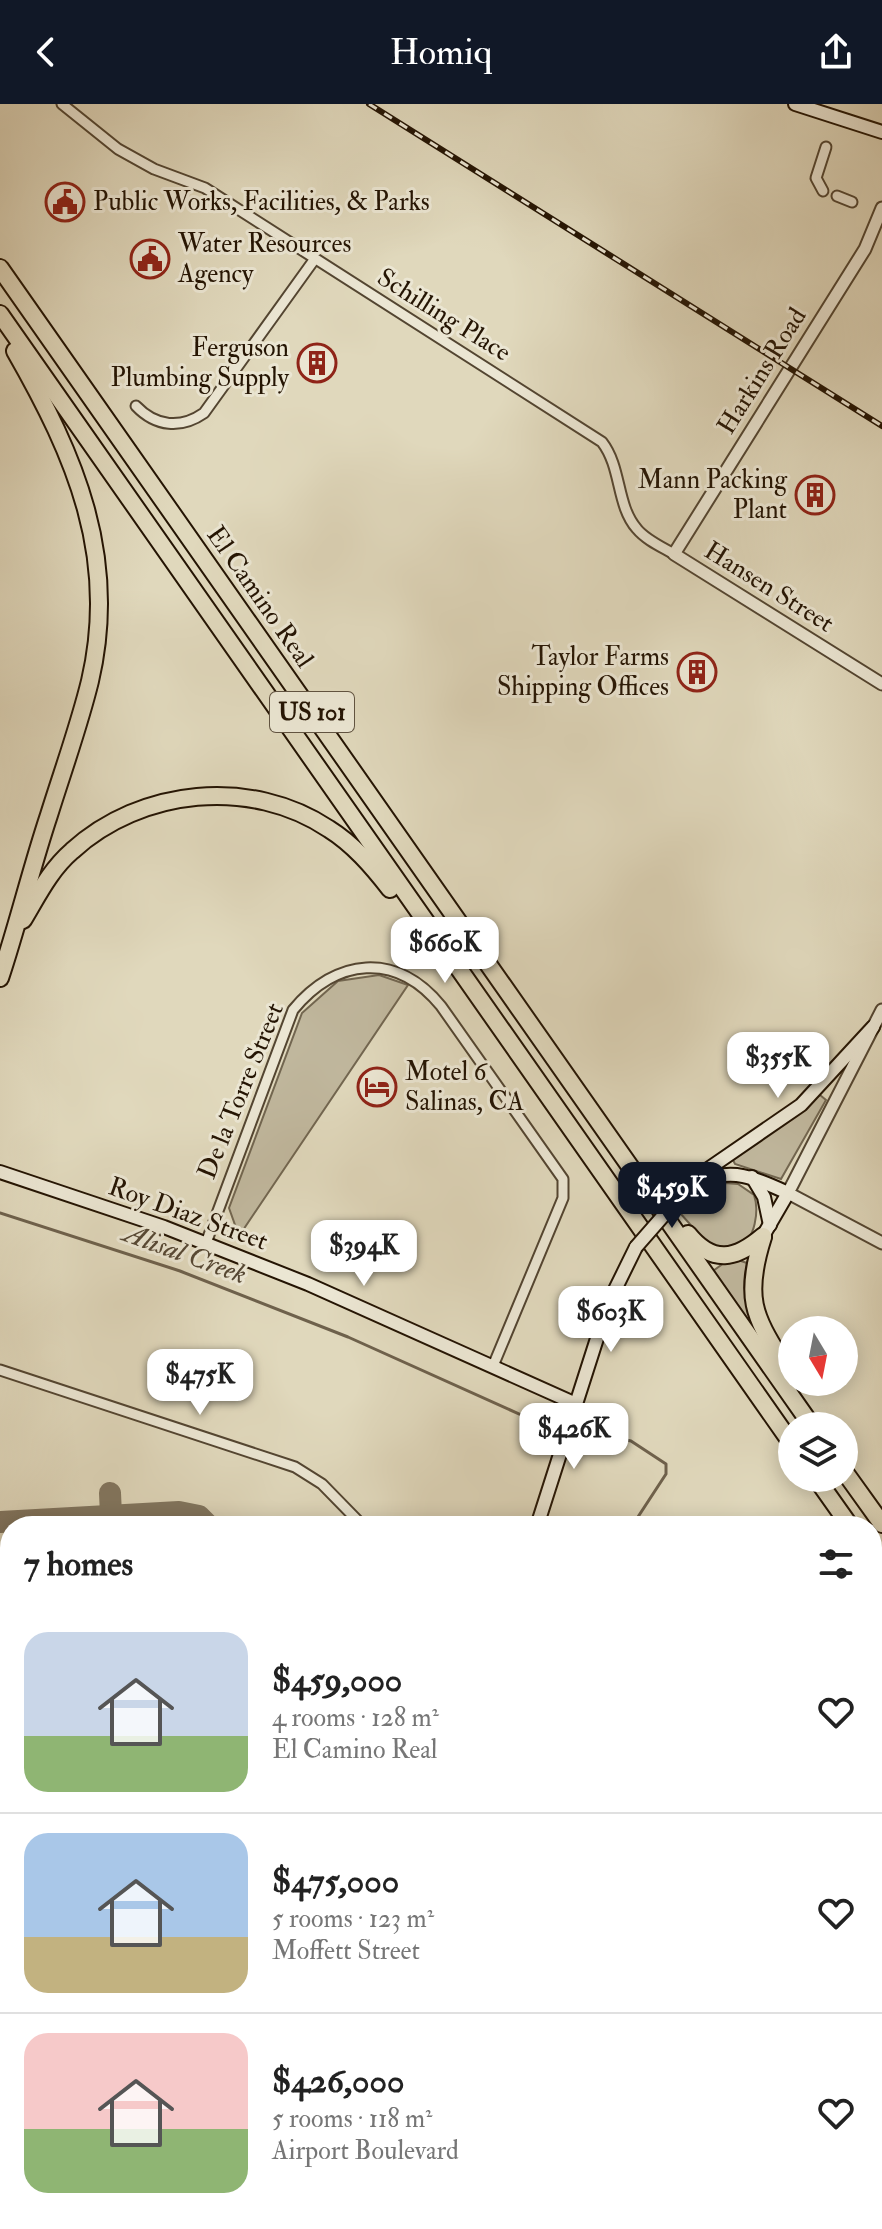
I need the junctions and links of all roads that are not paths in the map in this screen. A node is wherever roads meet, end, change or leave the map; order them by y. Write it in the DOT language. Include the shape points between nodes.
graph roads {
  1 [pos="62,104"];
  2 [pos="795,104"];
  3 [pos="882,132"];
  4 [pos="826,147"];
  5 [pos="823,191"];
  6 [pos="837,196"];
  7 [pos="852,202"];
  8 [pos="882,208"];
  9 [pos="314,260"];
  10 [pos="0,268"];
  11 [pos="0,314"];
  12 [pos="0,325"];
  13 [pos="136,406"];
  14 [pos="674,554"];
  15 [pos="882,684"];
  16 [pos="435,936"];
  17 [pos="13,938"];
  18 [pos="0,978"];
  19 [pos="882,1010"];
  20 [pos="873,1027"];
  21 [pos="624,1156"];
  22 [pos="0,1172"];
  23 [pos="752,1177"];
  24 [pos="698,1182"];
  25 [pos="788,1193"];
  26 [pos="766,1231"];
  27 [pos="206,1243"];
  28 [pos="882,1243"];
  29 [pos="778,1350"];
  30 [pos="493,1366"];
  31 [pos="0,1370"];
  32 [pos="576,1404"];
  33 [pos="802,1412"];
  34 [pos="778,1424"];
  35 [pos="858,1490"];
  36 [pos="826,1492"];
  37 [pos="353,1516"];
  38 [pos="540,1516"];
  39 [pos="843,1516"];
  40 [pos="876,1516"];
  1 -- 9 [label="street, Schilling Place" via="118,149 205,188"];
  2 -- 3 [label="main road"];
  4 -- 5 [label="street" via="816,178"];
  6 -- 7 [label="street"];
  8 -- 14 [label="street, Harkins Road" via="865,249"];
  9 -- 13 [label="street" via="204,413 169,424 151,419"];
  9 -- 14 [label="street, Schilling Place" via="602,442 618,471 629,518 639,532"];
  10 -- 21 [label="highway, El Camino Real / US 101"];
  11 -- 16 [label="highway, El Camino Real / US 101"];
  12 -- 17 [label="highway" via="76,471 92,532 99,614 83,707"];
  14 -- 15 [label="street, Hansen Street"];
  16 -- 17 [label="highway" via="411,916 361,855 328,828 276,805 216,796 156,804 97,832 56,867"];
  16 -- 34 [label="highway, El Camino Real / US 101"];
  17 -- 18 [label="highway"];
  19 -- 20 [label="street"];
  20 -- 24 [label="main road" via="801,1105 708,1169"];
  20 -- 25 [label="street"];
  21 -- 26 [label="highway" via="693,1241 710,1254 732,1257"];
  21 -- 33 [label="highway, El Camino Real / US 101"];
  22 -- 27 [label="main road, Roy Diaz Street"];
  23 -- 24 [label="main road" via="719,1174"];
  23 -- 25 [label="main road"];
  23 -- 26 [label="main road" via="764,1197"];
  24 -- 32 [label="main road, bridge" via="654,1223 621,1272"];
  25 -- 26 [label="main road"];
  25 -- 28 [label="street"];
  26 -- 29 [label="highway" via="751,1275 753,1300"];
  27 -- 30 [label="main road, Roy Diaz Street"];
  27 -- 30 [label="street, De la Torre Street" via="293,1010 315,987 347,970 383,969 407,976 441,1006 563,1179 563,1198"];
  30 -- 32 [label="main road, Roy Diaz Street"];
  31 -- 37 [label="street" via="295,1467 322,1484"];
  32 -- 38 [label="main road"];
  35 -- 40 [label="highway"];
  36 -- 39 [label="highway"];
}
